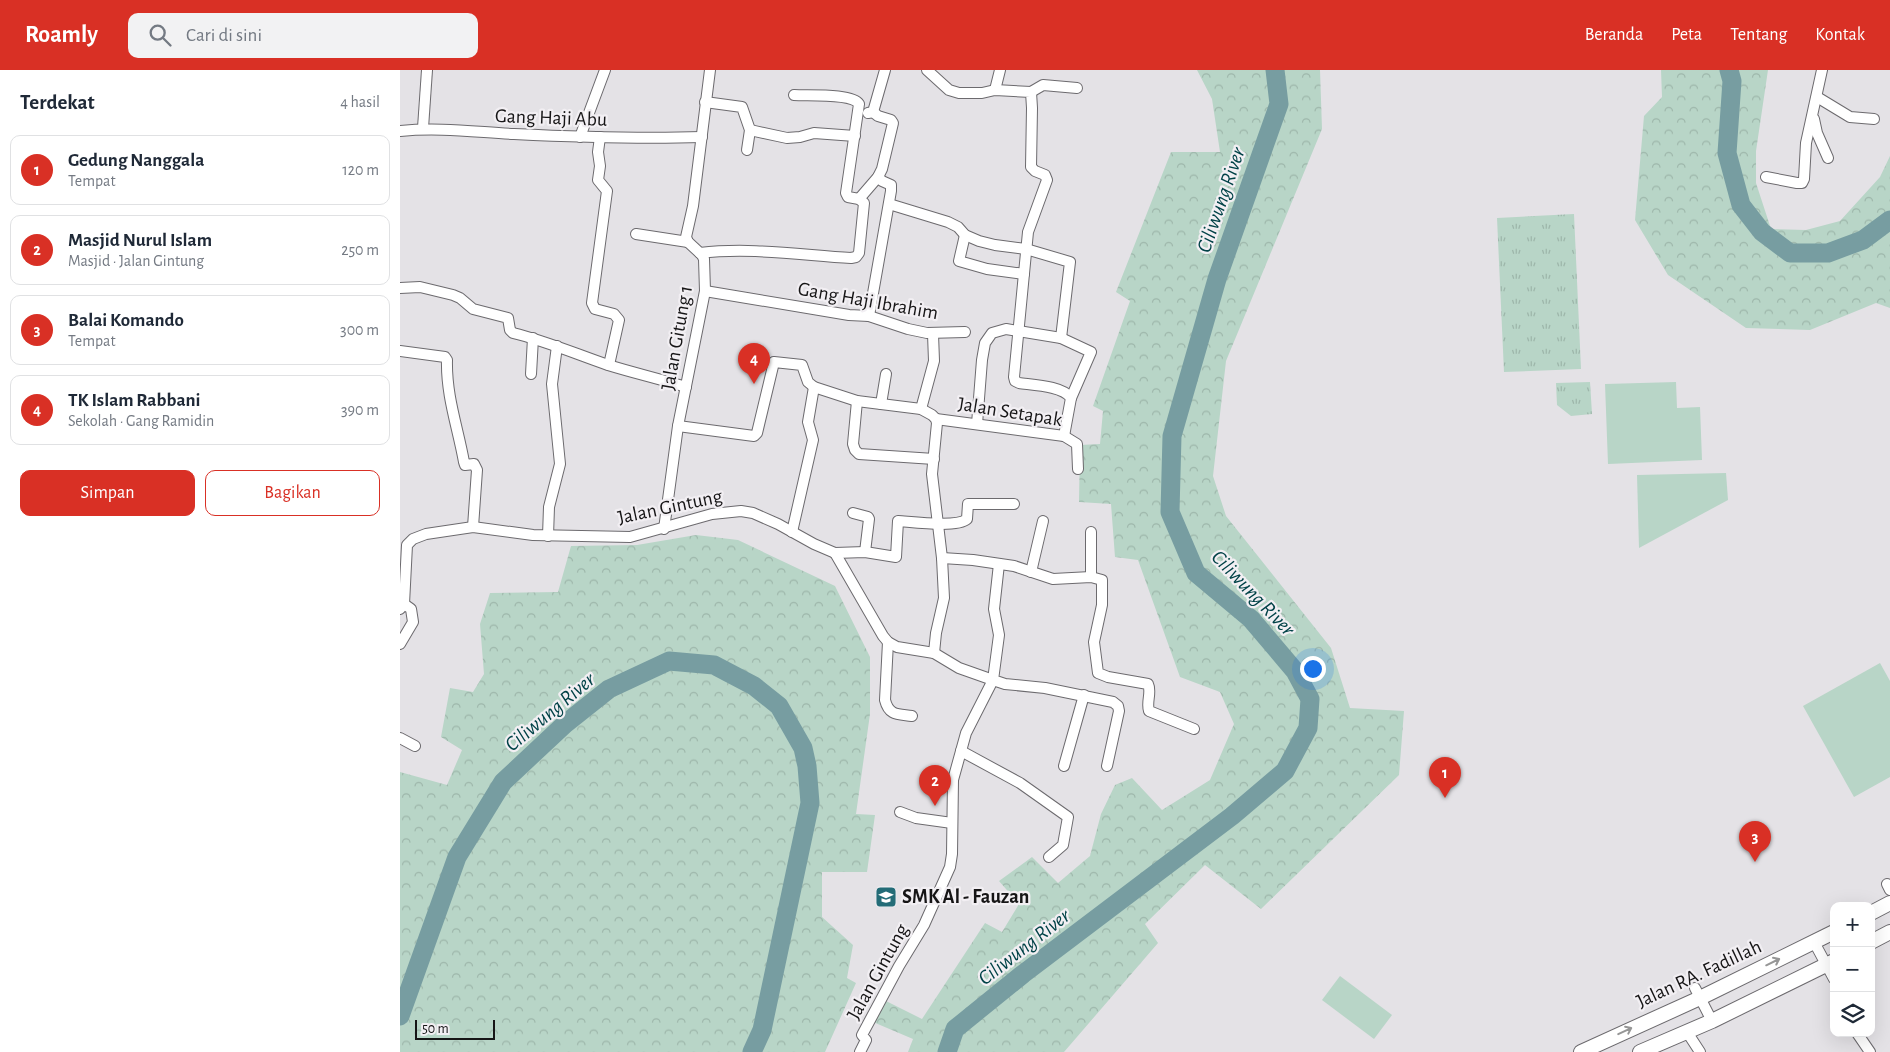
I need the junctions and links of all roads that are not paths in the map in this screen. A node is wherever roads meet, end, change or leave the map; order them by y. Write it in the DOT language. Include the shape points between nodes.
graph roads {
  1 [pos="427,70"];
  2 [pos="605,70"];
  3 [pos="710,70"];
  4 [pos="885,70"];
  5 [pos="928,70"];
  6 [pos="1000,70"];
  7 [pos="1822,70"];
  8 [pos="1076,88"];
  9 [pos="994,90"];
  10 [pos="1031,92"];
  11 [pos="794,95"];
  12 [pos="1817,97"];
  13 [pos="706,102"];
  14 [pos="873,112"];
  15 [pos="1813,113"];
  16 [pos="858,114"];
  17 [pos="1874,119"];
  18 [pos="423,128"];
  19 [pos="750,130"];
  20 [pos="400,131"];
  21 [pos="855,136"];
  22 [pos="580,137"];
  23 [pos="600,137"];
  24 [pos="702,137"];
  25 [pos="747,150"];
  26 [pos="1828,158"];
  27 [pos="1766,177"];
  28 [pos="878,178"];
  29 [pos="860,199"];
  30 [pos="889,204"];
  31 [pos="636,234"];
  32 [pos="965,235"];
  33 [pos="688,242"];
  34 [pos="1026,250"];
  35 [pos="700,253"];
  36 [pos="1024,274"];
  37 [pos="400,288"];
  38 [pos="705,291"];
  39 [pos="869,316"];
  40 [pos="1018,330"];
  41 [pos="965,332"];
  42 [pos="933,334"];
  43 [pos="533,338"];
  44 [pos="1061,338"];
  45 [pos="557,346"];
  46 [pos="400,351"];
  47 [pos="609,365"];
  48 [pos="530,374"];
  49 [pos="886,374"];
  50 [pos="686,386"];
  51 [pos="814,387"];
  52 [pos="1071,398"];
  53 [pos="857,401"];
  54 [pos="881,404"];
  55 [pos="921,409"];
  56 [pos="936,419"];
  57 [pos="976,424"];
  58 [pos="678,426"];
  59 [pos="1064,436"];
  60 [pos="934,459"];
  61 [pos="1078,469"];
  62 [pos="1014,504"];
  63 [pos="853,513"];
  64 [pos="1043,520"];
  65 [pos="937,523"];
  66 [pos="473,527"];
  67 [pos="664,529"];
  68 [pos="792,532"];
  69 [pos="1091,532"];
  70 [pos="548,536"];
  71 [pos="403,544"];
  72 [pos="865,552"];
  73 [pos="835,553"];
  74 [pos="942,558"];
  75 [pos="999,564"];
  76 [pos="1032,572"];
  77 [pos="402,575"];
  78 [pos="1091,577"];
  79 [pos="402,606"];
  80 [pos="888,642"];
  81 [pos="400,644"];
  82 [pos="934,653"];
  83 [pos="993,680"];
  84 [pos="1084,695"];
  85 [pos="912,716"];
  86 [pos="1194,729"];
  87 [pos="400,738"];
  88 [pos="416,746"];
  89 [pos="961,751"];
  90 [pos="1064,766"];
  91 [pos="1107,766"];
  92 [pos="900,812"];
  93 [pos="952,823"];
  94 [pos="1049,857"];
  95 [pos="1890,903"];
  96 [pos="1875,911"];
  97 [pos="1890,932"];
  98 [pos="1830,934"];
  99 [pos="1875,940"];
  100 [pos="1814,942"];
  101 [pos="1830,963"];
  102 [pos="1697,993"];
  103 [pos="1712,1021"];
  104 [pos="1687,1032"];
  105 [pos="1861,1037"];
  106 [pos="860,1052"];
  107 [pos="1582,1052"];
  108 [pos="1640,1052"];
  109 [pos="1700,1052"];
  110 [pos="1870,1052"];
  1 -- 18 [label="street"];
  2 -- 22 [label="street"];
  3 -- 13 [label="street"];
  4 -- 14 [label="street"];
  5 -- 9 [label="street" via="949,90 960,93"];
  6 -- 9 [label="street"];
  7 -- 12 [label="street"];
  8 -- 10 [label="street" via="1043,85"];
  9 -- 10 [label="street"];
  10 -- 34 [label="street" via="1031,167 1045,175 1047,180 1030,225"];
  11 -- 16 [label="street" via="855,100 859,104"];
  12 -- 15 [label="street"];
  12 -- 17 [label="street" via="1850,117"];
  13 -- 19 [label="street" via="742,107"];
  13 -- 24 [label="street"];
  14 -- 16 [label="street"];
  14 -- 28 [label="street" via="893,123"];
  15 -- 26 [label="street" via="1815,127"];
  15 -- 27 [label="street" via="1802,183"];
  16 -- 21 [label="street"];
  18 -- 20 [label="street, Gang Haji Abu"];
  18 -- 22 [label="street, Gang Haji Abu"];
  19 -- 21 [label="street" via="787,138 819,133"];
  19 -- 25 [label="street"];
  21 -- 29 [label="street" via="846,193 848,197"];
  22 -- 23 [label="street, Gang Haji Abu"];
  23 -- 24 [label="street, Gang Haji Abu"];
  23 -- 47 [label="street" via="598,180 607,191 592,303 594,309 614,314 619,320"];
  24 -- 33 [label="street" via="686,237"];
  28 -- 29 [label="street"];
  28 -- 30 [label="street" via="891,185"];
  29 -- 35 [label="street" via="865,205 856,257 722,250"];
  30 -- 32 [label="street" via="948,222"];
  30 -- 39 [label="street"];
  31 -- 33 [label="street"];
  32 -- 34 [label="street" via="995,245"];
  32 -- 36 [label="street" via="959,262"];
  33 -- 35 [label="street"];
  34 -- 36 [label="street"];
  34 -- 44 [label="street" via="1070,262"];
  35 -- 38 [label="street, Jalan Gitung 1" via="704,259"];
  36 -- 40 [label="street"];
  37 -- 43 [label="street" via="420,287 453,294 473,309 508,318 513,333"];
  38 -- 39 [label="street, Gang Haji Ibrahim"];
  38 -- 50 [label="street, Jalan Gitung 1"];
  39 -- 42 [label="street, Gang Haji Ibrahim"];
  40 -- 44 [label="street"];
  40 -- 52 [label="street" via="1015,381 1064,391"];
  40 -- 57 [label="street" via="1002,329 985,343"];
  41 -- 42 [label="street, Gang Haji Ibrahim"];
  42 -- 55 [label="street" via="934,361"];
  43 -- 45 [label="street"];
  43 -- 48 [label="street"];
  44 -- 52 [label="street" via="1091,352"];
  45 -- 47 [label="street"];
  45 -- 70 [label="street" via="552,384 560,464 550,508"];
  46 -- 66 [label="street" via="445,357 447,360 452,414 464,462 465,465 474,464 477,470"];
  47 -- 50 [label="street"];
  49 -- 54 [label="street"];
  50 -- 58 [label="street, Jalan Gitung 1"];
  51 -- 53 [label="street"];
  51 -- 58 [label="street" via="808,382 802,365 774,362 754,436"];
  51 -- 68 [label="street" via="808,422 812,440"];
  52 -- 59 [label="street"];
  53 -- 54 [label="street"];
  53 -- 60 [label="street" via="853,444 859,454"];
  54 -- 55 [label="street"];
  55 -- 56 [label="street"];
  56 -- 57 [label="street, Jalan Setapak"];
  56 -- 60 [label="street"];
  57 -- 59 [label="street, Jalan Setapak"];
  58 -- 67 [label="street, Jalan Gitung 1"];
  59 -- 61 [label="street, Jalan Setapak" via="1077,444"];
  60 -- 65 [label="street" via="932,474"];
  62 -- 65 [label="street, Jalan Gintung" via="970,503 966,521"];
  63 -- 72 [label="street" via="868,517"];
  64 -- 76 [label="street"];
  65 -- 72 [label="street, Jalan Gintung" via="898,522 896,557"];
  65 -- 74 [label="street"];
  66 -- 70 [label="street, Jalan Gintung"];
  66 -- 71 [label="street, Jalan Gintung" via="426,534"];
  67 -- 68 [label="street, Jalan Gintung" via="712,514 741,511 753,513"];
  67 -- 70 [label="street, Jalan Gintung" via="630,537"];
  68 -- 73 [label="street, Jalan Gintung"];
  69 -- 78 [label="street"];
  71 -- 77 [label="street, Jalan Gintung"];
  72 -- 73 [label="street, Jalan Gintung"];
  73 -- 80 [label="street"];
  74 -- 75 [label="street"];
  74 -- 82 [label="street" via="944,598"];
  75 -- 76 [label="street"];
  75 -- 83 [label="street, Jalan Gintung" via="994,609 999,635"];
  76 -- 78 [label="street" via="1053,579"];
  77 -- 79 [label="street, Jalan Gintung"];
  78 -- 86 [label="street" via="1103,583 1094,642 1098,674 1148,684 1149,711"];
  79 -- 81 [label="street, Jalan Gintung" via="411,609 413,618"];
  80 -- 82 [label="street" via="897,647"];
  80 -- 85 [label="street" via="887,708"];
  82 -- 83 [label="street" via="959,668"];
  83 -- 84 [label="street"];
  83 -- 89 [label="street, Jalan Gintung" via="966,733"];
  84 -- 90 [label="street"];
  84 -- 91 [label="street" via="1118,706"];
  87 -- 88 [label="street"];
  89 -- 93 [label="street, Jalan Gintung" via="953,780"];
  89 -- 94 [label="street" via="1020,783 1068,817 1063,845"];
  92 -- 93 [label="street" via="916,818"];
  93 -- 106 [label="street, Jalan Gintung" via="952,854 946,875 924,925 862,1035 866,1040"];
  95 -- 96 [label="main road"];
  97 -- 99 [label="main road"];
  98 -- 100 [label="main road, Jalan RA. Fadillah"];
  100 -- 101 [label="street"];
  102 -- 100 [label="main road, Jalan RA. Fadillah, one-way"];
  101 -- 103 [label="main road"];
  102 -- 103 [label="street"];
  107 -- 102 [label="main road, Jalan RA. Fadillah, one-way"];
  103 -- 104 [label="main road"];
  104 -- 108 [label="main road"];
  104 -- 109 [label="street"];
  105 -- 110 [label="street"];
}
